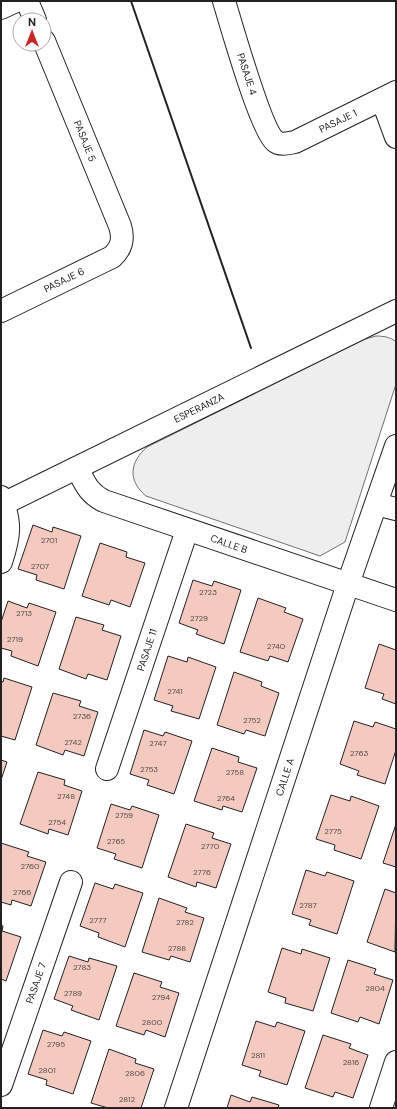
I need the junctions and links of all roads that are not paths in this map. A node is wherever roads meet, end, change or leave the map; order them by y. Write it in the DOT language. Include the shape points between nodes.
graph roads {
  1 [pos="16,1"];
  2 [pos="28,1"];
  3 [pos="224,1"];
  4 [pos="1,8"];
  5 [pos="32,12"];
  6 [pos="49,52"];
  7 [pos="389,96"];
  8 [pos="396,138"];
  9 [pos="278,143"];
  10 [pos="122,243"];
  11 [pos="396,311"];
  12 [pos="1,312"];
  13 [pos="396,446"];
  14 [pos="77,468"];
  15 [pos="2,502"];
  16 [pos="386,506"];
  17 [pos="187,530"];
  18 [pos="1,562"];
  19 [pos="348,584"];
  20 [pos="396,600"];
  21 [pos="107,770"];
  22 [pos="71,882"];
  23 [pos="396,1062"];
  24 [pos="1,1085"];
  25 [pos="176,1108"];
  26 [pos="381,1108"];
  1 -- 4 [label="street"];
  2 -- 5 [label="street"];
  3 -- 9 [label="street, PASAJE 4" via="269,134"];
  6 -- 10 [label="street, PASAJE 5" via="120,226"];
  7 -- 8 [label="street"];
  7 -- 9 [label="street, PASAJE 1" via="295,142"];
  10 -- 12 [label="street, PASAJE 6" via="112,257"];
  11 -- 14 [label="street, ESPERANZA"];
  13 -- 16 [label="street, CALLE A"];
  14 -- 15 [label="street, ESPERANZA"];
  14 -- 17 [label="street, CALLE B" via="95,497"];
  15 -- 18 [label="street" via="8,514 9,526"];
  16 -- 19 [label="street, CALLE A"];
  17 -- 19 [label="street, CALLE B"];
  17 -- 21 [label="street, PASAJE 11"];
  19 -- 20 [label="street, CALLE B"];
  19 -- 25 [label="street, CALLE A"];
  22 -- 24 [label="street, PASAJE 7"];
  23 -- 26 [label="street"];
}
